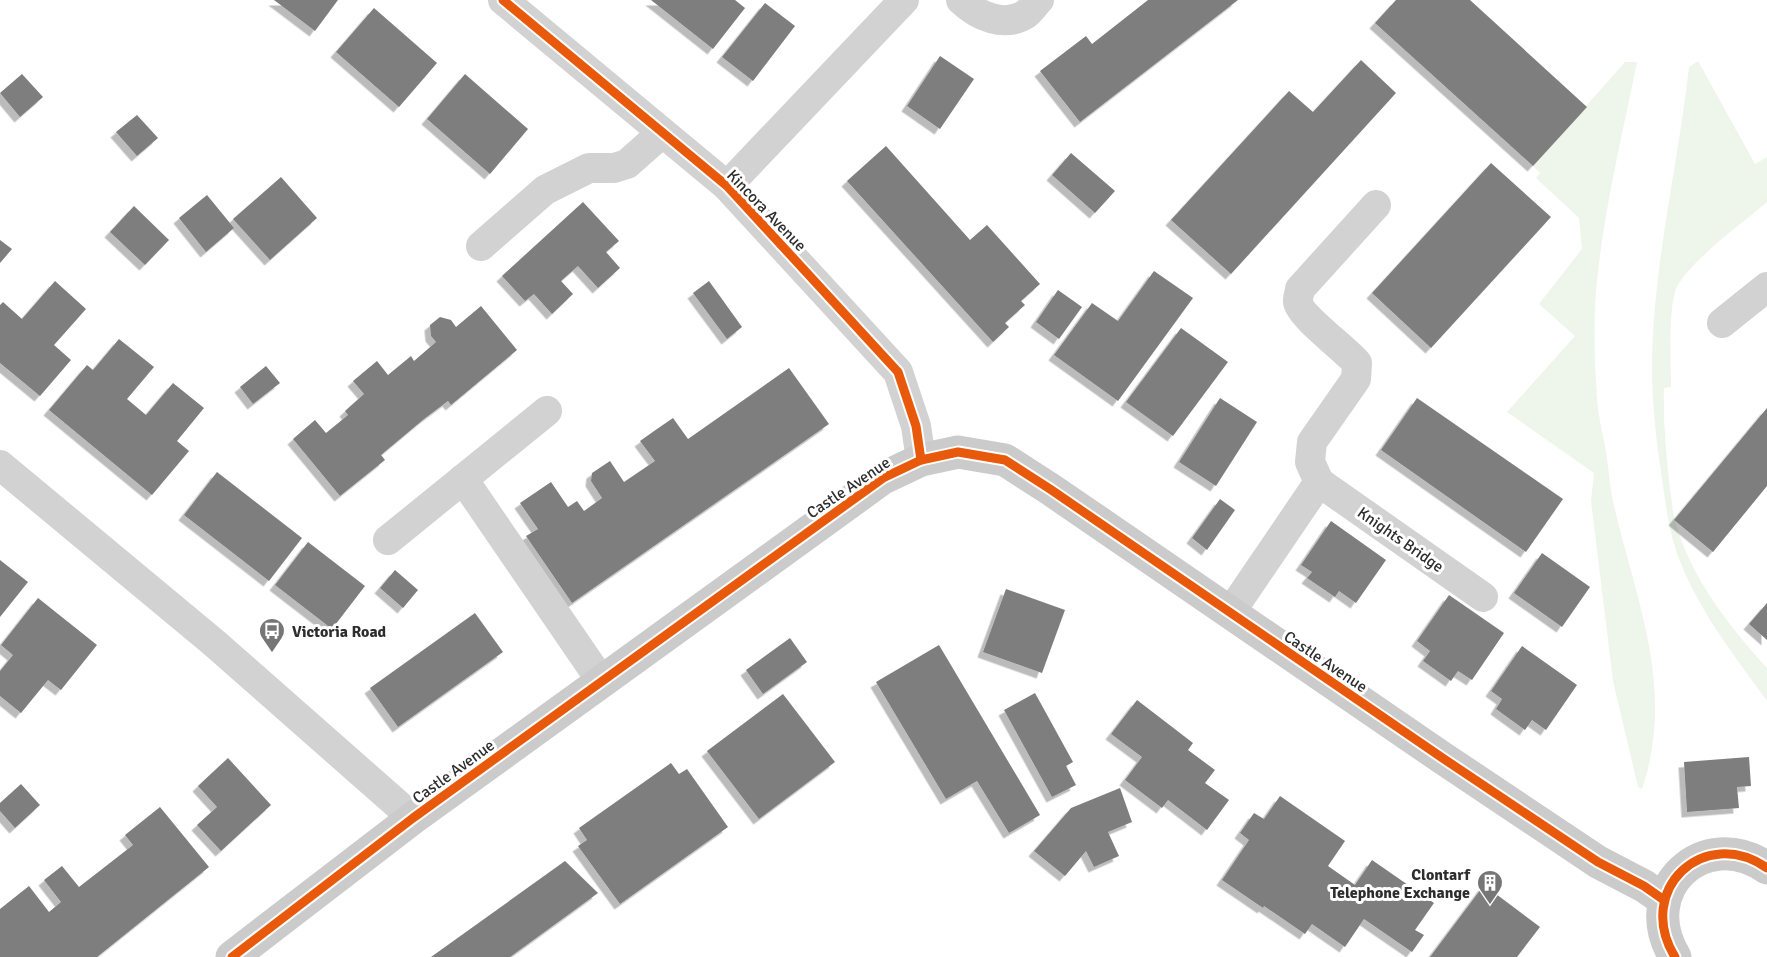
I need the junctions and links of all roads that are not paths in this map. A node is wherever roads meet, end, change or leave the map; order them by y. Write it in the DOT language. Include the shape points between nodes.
graph roads {
  1 [pos="503,0"];
  2 [pos="904,0"];
  3 [pos="961,0"];
  4 [pos="1039,0"];
  5 [pos="662,133"];
  6 [pos="727,186"];
  7 [pos="1376,205"];
  8 [pos="481,246"];
  9 [pos="1767,287"];
  10 [pos="1722,323"];
  11 [pos="547,411"];
  12 [pos="921,460"];
  13 [pos="0,465"];
  14 [pos="463,479"];
  15 [pos="1319,482"];
  16 [pos="388,540"];
  17 [pos="1483,597"];
  18 [pos="1230,612"];
  19 [pos="602,682"];
  20 [pos="413,818"];
  21 [pos="1767,868"];
  22 [pos="1664,900"];
  23 [pos="232,957"];
  24 [pos="1675,957"];
  1 -- 5 [label="street, Kincora Avenue"];
  2 -- 6 [label="street"];
  3 -- 4 [label="street" via="989,18 1009,21 1026,13"];
  5 -- 6 [label="street, Kincora Avenue"];
  5 -- 8 [label="street" via="627,164 589,168 545,190"];
  6 -- 12 [label="street, Kincora Avenue" via="897,372 916,426"];
  7 -- 15 [label="street" via="1300,288 1298,302 1304,314 1357,363 1356,379 1312,442 1310,462"];
  9 -- 10 [label="street"];
  11 -- 14 [label="street"];
  12 -- 18 [label="street, Castle Avenue" via="958,452 1005,460"];
  12 -- 19 [label="street, Castle Avenue" via="883,478"];
  13 -- 20 [label="street" via="213,642"];
  14 -- 16 [label="street"];
  14 -- 19 [label="street"];
  15 -- 17 [label="street, Knights Bridge"];
  15 -- 18 [label="street"];
  18 -- 22 [label="street, Castle Avenue" via="1588,855"];
  19 -- 20 [label="street, Castle Avenue"];
  20 -- 23 [label="street, Castle Avenue"];
  21 -- 22 [label="street" via="1746,857 1714,855 1688,867 1675,879"];
  22 -- 24 [label="street" via="1662,925 1666,943"];
}
